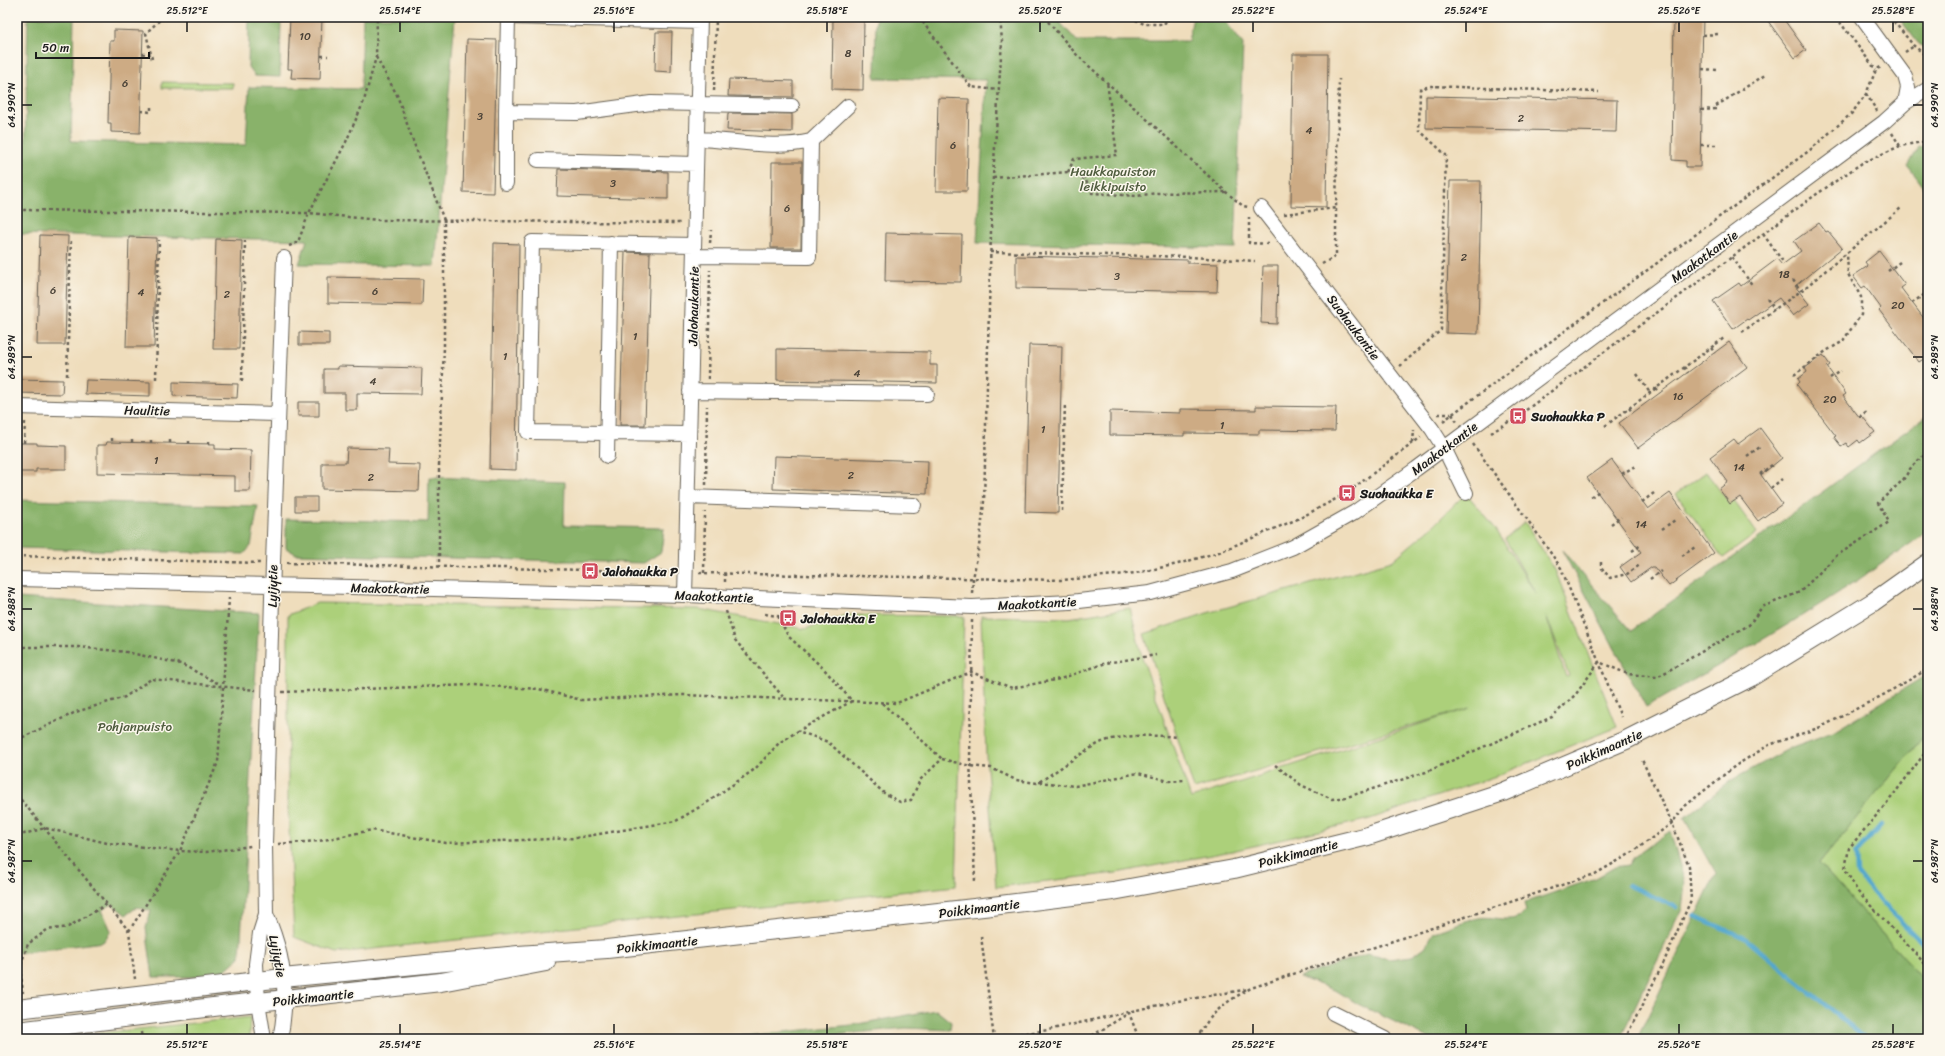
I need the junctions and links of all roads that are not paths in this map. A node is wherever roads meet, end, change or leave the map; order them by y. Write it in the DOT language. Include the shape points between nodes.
graph roads {
  1 [pos="1862,17"];
  2 [pos="700,19"];
  3 [pos="1928,89"];
  4 [pos="698,103"];
  5 [pos="1905,103"];
  6 [pos="792,106"];
  7 [pos="848,106"];
  8 [pos="506,112"];
  9 [pos="697,139"];
  10 [pos="811,141"];
  11 [pos="538,160"];
  12 [pos="696,164"];
  13 [pos="506,183"];
  14 [pos="1261,208"];
  15 [pos="611,244"];
  16 [pos="694,251"];
  17 [pos="284,253"];
  18 [pos="690,390"];
  19 [pos="927,394"];
  20 [pos="21,407"];
  21 [pos="277,414"];
  22 [pos="608,433"];
  23 [pos="689,434"];
  24 [pos="1444,448"];
  25 [pos="607,456"];
  26 [pos="1466,493"];
  27 [pos="688,497"];
  28 [pos="914,505"];
  29 [pos="1928,562"];
  30 [pos="17,579"];
  31 [pos="273,586"];
  32 [pos="685,595"];
  33 [pos="266,914"];
  34 [pos="607,950"];
  35 [pos="283,978"];
  36 [pos="257,981"];
  37 [pos="284,1000"];
  38 [pos="258,1002"];
  39 [pos="20,1003"];
  40 [pos="1333,1013"];
  41 [pos="17,1031"];
  42 [pos="264,1039"];
  43 [pos="280,1039"];
  44 [pos="1385,1039"];
  1 -- 5 [label="street" via="1905,76 1908,87"];
  2 -- 4 [label="street, Jalohaukantie"];
  2 -- 8 [label="street" via="508,17"];
  3 -- 5 [label="street, Maakotkantie"];
  4 -- 6 [label="street"];
  4 -- 8 [label="street" via="651,104 577,113"];
  4 -- 9 [label="street, Jalohaukantie"];
  5 -- 24 [label="street, Maakotkantie" via="1878,127"];
  7 -- 10 [label="street"];
  8 -- 13 [label="street"];
  9 -- 10 [label="street" via="769,144 798,144"];
  9 -- 12 [label="street, Jalohaukantie"];
  10 -- 16 [label="street" via="809,257 710,256"];
  11 -- 12 [label="street"];
  12 -- 16 [label="street, Jalohaukantie"];
  14 -- 24 [label="street, Suohaukantie" via="1432,428"];
  15 -- 16 [label="street"];
  15 -- 22 [label="street"];
  15 -- 22 [label="street" via="532,242 528,424 528,432"];
  16 -- 18 [label="street, Jalohaukantie"];
  17 -- 21 [label="street, Lyijytie"];
  18 -- 19 [label="street"];
  18 -- 23 [label="street, Jalohaukantie"];
  20 -- 21 [label="street, Haulitie"];
  21 -- 31 [label="street, Lyijytie" via="268,560"];
  22 -- 23 [label="street"];
  22 -- 25 [label="street"];
  23 -- 27 [label="street, Jalohaukantie"];
  24 -- 26 [label="street, Suohaukantie"];
  24 -- 32 [label="street, Maakotkantie" via="1354,512 1293,547 1232,571 1150,593 1070,602 972,607"];
  27 -- 28 [label="street"];
  27 -- 32 [label="street, Jalohaukantie"];
  29 -- 34 [label="main road, Poikkimaantie" via="1873,602 1751,677 1626,740 1503,792 1368,836 1234,869 1113,891"];
  30 -- 31 [label="street, Maakotkantie"];
  31 -- 32 [label="street, Maakotkantie"];
  31 -- 33 [label="street, Lyijytie" via="265,844"];
  33 -- 35 [label="street, Lyijytie" via="280,952"];
  33 -- 36 [label="street, Lyijytie" via="260,933 256,964"];
  34 -- 35 [label="main road, Poikkimaantie" via="518,955"];
  34 -- 37 [label="main road, Poikkimaantie" via="441,982"];
  35 -- 36 [label="main road, Poikkimaantie"];
  35 -- 37 [label="street, Lyijytie"];
  36 -- 38 [label="street, Lyijytie"];
  36 -- 39 [label="main road, Poikkimaantie"];
  37 -- 38 [label="main road, Poikkimaantie"];
  37 -- 43 [label="street, Lyijytie"];
  38 -- 41 [label="main road, Poikkimaantie"];
  38 -- 42 [label="street, Lyijytie"];
  40 -- 44 [label="street"];
}
